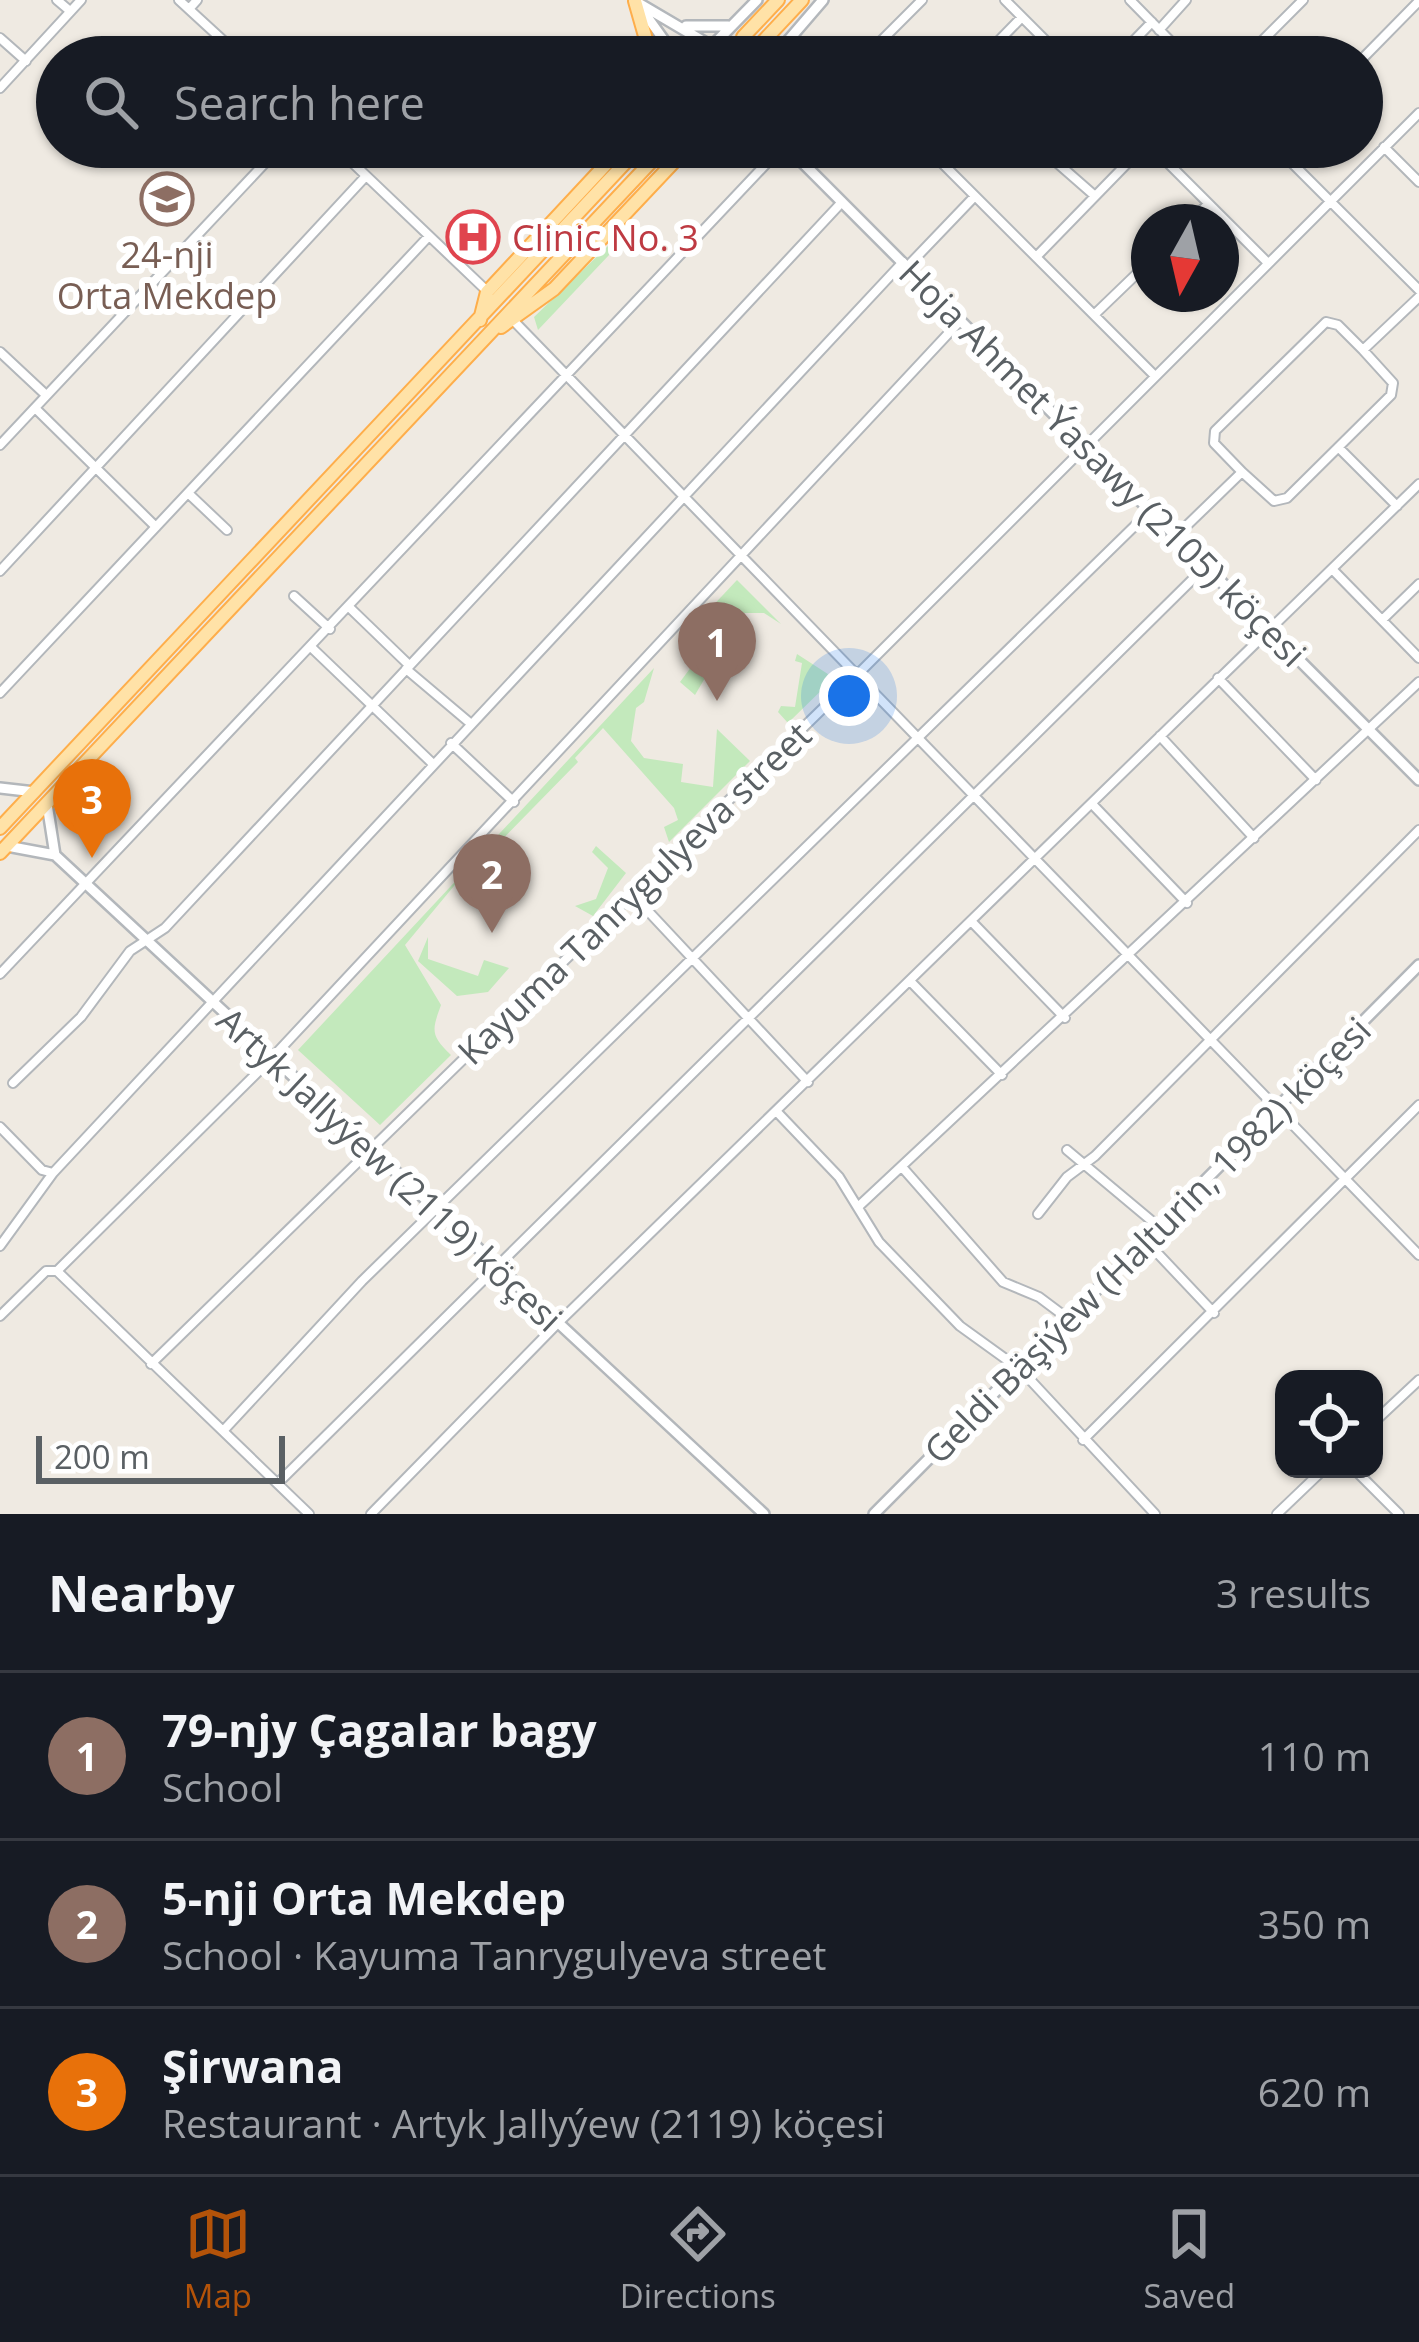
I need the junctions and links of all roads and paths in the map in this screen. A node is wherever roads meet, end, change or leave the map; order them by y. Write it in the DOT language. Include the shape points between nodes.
graph roads {
  1 [pos="57,0"];
  2 [pos="81,0"];
  3 [pos="179,0"];
  4 [pos="197,0"];
  5 [pos="635,0"];
  6 [pos="757,0"];
  7 [pos="778,0"];
  8 [pos="802,0"];
  9 [pos="824,0"];
  10 [pos="922,0"];
  11 [pos="1005,0"];
  12 [pos="1130,0"];
  13 [pos="1186,0"];
  14 [pos="1303,0"];
  15 [pos="1419,2"];
  16 [pos="189,9"];
  17 [pos="70,11"];
  18 [pos="1022,17"];
  19 [pos="676,23"];
  20 [pos="733,24"];
  21 [pos="1155,26"];
  22 [pos="48,36"];
  23 [pos="218,36"];
  24 [pos="645,36"];
  25 [pos="661,36"];
  26 [pos="699,36"];
  27 [pos="719,36"];
  28 [pos="744,36"];
  29 [pos="767,36"];
  30 [pos="789,36"];
  31 [pos="886,36"];
  32 [pos="1003,36"];
  33 [pos="1041,36"];
  34 [pos="1143,36"];
  35 [pos="1165,36"];
  36 [pos="1267,36"];
  37 [pos="0,38"];
  38 [pos="1383,38"];
  39 [pos="36,50"];
  40 [pos="26,61"];
  41 [pos="0,88"];
  42 [pos="1419,113"];
  43 [pos="1384,147"];
  44 [pos="260,168"];
  45 [pos="358,168"];
  46 [pos="602,168"];
  47 [pos="621,168"];
  48 [pos="646,168"];
  49 [pos="669,168"];
  50 [pos="764,168"];
  51 [pos="806,168"];
  52 [pos="947,168"];
  53 [pos="1063,168"];
  54 [pos="1125,168"];
  55 [pos="1170,168"];
  56 [pos="1297,168"];
  57 [pos="1363,168"];
  58 [pos="366,176"];
  59 [pos="1419,182"];
  60 [pos="975,196"];
  61 [pos="1095,196"];
  62 [pos="842,202"];
  63 [pos="1330,202"];
  64 [pos="1208,204"];
  65 [pos="1239,234"];
  66 [pos="429,236"];
  67 [pos="540,255"];
  68 [pos="1036,257"];
  69 [pos="517,260"];
  70 [pos="1268,263"];
  71 [pos="905,265"];
  72 [pos="1131,279"];
  73 [pos="514,284"];
  74 [pos="487,292"];
  75 [pos="1419,294"];
  76 [pos="1095,314"];
  77 [pos="511,318"];
  78 [pos="480,320"];
  79 [pos="960,321"];
  80 [pos="1363,350"];
  81 [pos="0,352"];
  82 [pos="1155,376"];
  83 [pos="568,378"];
  84 [pos="46,395"];
  85 [pos="35,408"];
  86 [pos="623,436"];
  87 [pos="0,445"];
  88 [pos="1087,446"];
  89 [pos="1339,447"];
  90 [pos="98,469"];
  91 [pos="1242,472"];
  92 [pos="1419,484"];
  93 [pos="188,494"];
  94 [pos="682,496"];
  95 [pos="1397,506"];
  96 [pos="1150,512"];
  97 [pos="156,527"];
  98 [pos="226,530"];
  99 [pos="1176,536"];
  100 [pos="741,556"];
  101 [pos="1205,567"];
  102 [pos="1332,568"];
  103 [pos="0,571"];
  104 [pos="1419,584"];
  105 [pos="294,596"];
  106 [pos="350,608"];
  107 [pos="1382,620"];
  108 [pos="330,629"];
  109 [pos="1269,629"];
  110 [pos="312,648"];
  111 [pos="1419,658"];
  112 [pos="408,667"];
  113 [pos="854,676"];
  114 [pos="1218,678"];
  115 [pos="1419,682"];
  116 [pos="0,693"];
  117 [pos="371,706"];
  118 [pos="470,723"];
  119 [pos="1368,730"];
  120 [pos="1160,736"];
  121 [pos="916,740"];
  122 [pos="451,743"];
  123 [pos="432,763"];
  124 [pos="1316,780"];
  125 [pos="1419,780"];
  126 [pos="0,788"];
  127 [pos="35,792"];
  128 [pos="975,797"];
  129 [pos="514,802"];
  130 [pos="47,804"];
  131 [pos="1093,805"];
  132 [pos="0,828"];
  133 [pos="1419,830"];
  134 [pos="1254,838"];
  135 [pos="3,849"];
  136 [pos="56,855"];
  137 [pos="1038,857"];
  138 [pos="82,883"];
  139 [pos="633,895"];
  140 [pos="1186,903"];
  141 [pos="972,922"];
  142 [pos="147,940"];
  143 [pos="1132,954"];
  144 [pos="694,958"];
  145 [pos="1419,964"];
  146 [pos="0,974"];
  147 [pos="910,981"];
  148 [pos="209,1002"];
  149 [pos="1065,1018"];
  150 [pos="751,1020"];
  151 [pos="1213,1037"];
  152 [pos="271,1059"];
  153 [pos="1002,1075"];
  154 [pos="808,1082"];
  155 [pos="13,1083"];
  156 [pos="1419,1105"];
  157 [pos="1277,1108"];
  158 [pos="777,1112"];
  159 [pos="0,1127"];
  160 [pos="1067,1150"];
  161 [pos="370,1151"];
  162 [pos="902,1167"];
  163 [pos="1082,1167"];
  164 [pos="53,1173"];
  165 [pos="1346,1180"];
  166 [pos="859,1206"];
  167 [pos="434,1210"];
  168 [pos="1038,1214"];
  169 [pos="1160,1227"];
  170 [pos="1146,1241"];
  171 [pos="0,1246"];
  172 [pos="1417,1248"];
  173 [pos="495,1266"];
  174 [pos="57,1271"];
  175 [pos="1214,1313"];
  176 [pos="0,1316"];
  177 [pos="1067,1318"];
  178 [pos="557,1324"];
  179 [pos="152,1364"];
  180 [pos="1021,1370"];
  181 [pos="1419,1380"];
  182 [pos="1383,1414"];
  183 [pos="223,1431"];
  184 [pos="1083,1440"];
  185 [pos="1314,1478"];
  186 [pos="1363,1478"];
  187 [pos="278,1483"];
  188 [pos="309,1514"];
  189 [pos="370,1514"];
  190 [pos="764,1514"];
  191 [pos="874,1514"];
  192 [pos="1155,1514"];
  193 [pos="1276,1514"];
  194 [pos="1399,1514"];
  1 -- 17 [label="street"];
  2 -- 17 [label="street"];
  3 -- 16 [label="street"];
  4 -- 16 [label="street"];
  5 -- 19 [label="street"];
  5 -- 24 [label="main road"];
  5 -- 25 [label="street"];
  6 -- 20 [label="street"];
  7 -- 28 [label="main road"];
  8 -- 29 [label="main road"];
  9 -- 30 [label="street"];
  10 -- 31 [label="street"];
  11 -- 18 [label="street"];
  12 -- 21 [label="street"];
  13 -- 21 [label="street"];
  14 -- 36 [label="street"];
  15 -- 38 [label="street"];
  16 -- 23 [label="street"];
  17 -- 22 [label="street"];
  18 -- 32 [label="street"];
  18 -- 33 [label="street"];
  19 -- 20 [label="street" via="704,30"];
  19 -- 26 [label="street"];
  20 -- 27 [label="street"];
  21 -- 34 [label="street"];
  21 -- 35 [label="street"];
  37 -- 40 [label="street"];
  39 -- 40 [label="street"];
  40 -- 41 [label="street"];
  42 -- 43 [label="street, Kayuma Tanrygulyeva street"];
  43 -- 59 [label="street"];
  44 -- 84 [label="street"];
  45 -- 58 [label="street"];
  46 -- 69 [label="main road"];
  47 -- 67 [label="main road"];
  48 -- 77 [label="main road"];
  49 -- 77 [label="main road" via="554,289"];
  50 -- 83 [label="street"];
  51 -- 62 [label="street, Hoja Ahmet Ýasawy (2105) köçesi"];
  52 -- 60 [label="street"];
  53 -- 61 [label="street"];
  54 -- 61 [label="street"];
  55 -- 64 [label="street"];
  56 -- 63 [label="street"];
  57 -- 63 [label="street, Kayuma Tanrygulyeva street"];
  58 -- 66 [label="street"];
  58 -- 90 [label="street"];
  60 -- 68 [label="street"];
  60 -- 71 [label="street"];
  61 -- 68 [label="street"];
  62 -- 71 [label="street, Hoja Ahmet Ýasawy (2105) köçesi"];
  62 -- 86 [label="street"];
  63 -- 70 [label="street, Kayuma Tanrygulyeva street"];
  63 -- 75 [label="street"];
  65 -- 70 [label="street"];
  66 -- 74 [label="street"];
  66 -- 93 [label="street"];
  67 -- 69 [label="main road"];
  67 -- 73 [label="main road"];
  68 -- 76 [label="street"];
  69 -- 73 [label="main road"];
  69 -- 74 [label="main road"];
  70 -- 82 [label="street, Kayuma Tanrygulyeva street"];
  71 -- 79 [label="street, Hoja Ahmet Ýasawy (2105) köçesi"];
  71 -- 94 [label="street"];
  72 -- 76 [label="street"];
  73 -- 78 [label="main road"];
  74 -- 78 [label="main road"];
  75 -- 80 [label="street"];
  76 -- 82 [label="street"];
  77 -- 83 [label="street"];
  77 -- 130 [label="main road"];
  78 -- 127 [label="main road"];
  79 -- 88 [label="street, Hoja Ahmet Ýasawy (2105) köçesi"];
  79 -- 100 [label="street"];
  80 -- 89 [label="street" via="1394,391"];
  80 -- 91 [label="street" via="1326,322 1215,431 1214,443"];
  81 -- 84 [label="street"];
  82 -- 88 [label="street, Kayuma Tanrygulyeva street"];
  83 -- 86 [label="street"];
  83 -- 106 [label="street"];
  84 -- 85 [label="street"];
  85 -- 87 [label="street"];
  85 -- 90 [label="street"];
  86 -- 94 [label="street"];
  86 -- 112 [label="street"];
  88 -- 96 [label="street, Hoja Ahmet Ýasawy (2105) köçesi"];
  88 -- 113 [label="street, Kayuma Tanrygulyeva street"];
  89 -- 91 [label="street" via="1284,502"];
  89 -- 95 [label="street"];
  90 -- 97 [label="street"];
  90 -- 103 [label="street"];
  91 -- 99 [label="street"];
  92 -- 95 [label="street"];
  93 -- 97 [label="street"];
  93 -- 98 [label="street"];
  94 -- 100 [label="street"];
  94 -- 118 [label="street"];
  95 -- 102 [label="street"];
  96 -- 99 [label="street, Hoja Ahmet Ýasawy (2105) köçesi"];
  96 -- 121 [label="street"];
  97 -- 116 [label="street"];
  99 -- 101 [label="street, Hoja Ahmet Ýasawy (2105) köçesi"];
  100 -- 113 [label="street"];
  100 -- 129 [label="street"];
  101 -- 109 [label="street, Hoja Ahmet Ýasawy (2105) köçesi"];
  101 -- 128 [label="street"];
  102 -- 107 [label="street"];
  102 -- 109 [label="street"];
  104 -- 107 [label="street"];
  105 -- 108 [label="street"];
  106 -- 108 [label="street"];
  106 -- 112 [label="street"];
  107 -- 111 [label="street"];
  108 -- 110 [label="street"];
  109 -- 114 [label="street"];
  109 -- 119 [label="street, Hoja Ahmet Ýasawy (2105) köçesi"];
  110 -- 117 [label="street"];
  110 -- 138 [label="street"];
  112 -- 117 [label="street"];
  112 -- 118 [label="street"];
  113 -- 121 [label="street"];
  113 -- 139 [label="street, Kayuma Tanrygulyeva street"];
  114 -- 120 [label="street"];
  114 -- 124 [label="street"];
  115 -- 119 [label="street"];
  117 -- 123 [label="street"];
  117 -- 142 [label="street"];
  118 -- 122 [label="street"];
  119 -- 124 [label="street"];
  119 -- 125 [label="street, Hoja Ahmet Ýasawy (2105) köçesi"];
  120 -- 131 [label="street"];
  120 -- 134 [label="street"];
  121 -- 128 [label="street"];
  121 -- 144 [label="street"];
  122 -- 123 [label="street"];
  122 -- 129 [label="street"];
  123 -- 148 [label="street"];
  124 -- 134 [label="street"];
  126 -- 127 [label="street"];
  127 -- 132 [label="main road"];
  128 -- 137 [label="street"];
  128 -- 150 [label="street"];
  129 -- 152 [label="street"];
  130 -- 135 [label="main road"];
  130 -- 136 [label="street"];
  131 -- 137 [label="street"];
  131 -- 140 [label="street"];
  133 -- 151 [label="street"];
  134 -- 140 [label="street"];
  135 -- 136 [label="street"];
  136 -- 138 [label="street, Artyk Jallyýew (2119) köçesi"];
  137 -- 141 [label="street"];
  137 -- 143 [label="street"];
  138 -- 142 [label="street, Artyk Jallyýew (2119) köçesi"];
  138 -- 146 [label="street"];
  139 -- 144 [label="street"];
  139 -- 161 [label="street, Kayuma Tanrygulyeva street"];
  140 -- 143 [label="street"];
  141 -- 147 [label="street"];
  141 -- 149 [label="street"];
  142 -- 148 [label="street, Artyk Jallyýew (2119) köçesi"];
  142 -- 155 [label="street"];
  143 -- 149 [label="street"];
  143 -- 151 [label="street"];
  144 -- 150 [label="street"];
  144 -- 167 [label="street"];
  145 -- 157 [label="street, Geldi Bäşiýew (Halturin, 1982) köçesi"];
  147 -- 153 [label="street"];
  147 -- 154 [label="street"];
  148 -- 152 [label="street, Artyk Jallyýew (2119) köçesi"];
  148 -- 164 [label="street"];
  149 -- 153 [label="street"];
  150 -- 154 [label="street"];
  150 -- 173 [label="street"];
  151 -- 157 [label="street"];
  151 -- 163 [label="street"];
  152 -- 161 [label="street, Artyk Jallyýew (2119) köçesi"];
  152 -- 174 [label="street"];
  153 -- 162 [label="street"];
  154 -- 158 [label="street"];
  156 -- 165 [label="street"];
  157 -- 165 [label="street"];
  157 -- 169 [label="street, Geldi Bäşiýew (Halturin, 1982) köçesi"];
  158 -- 166 [label="street"];
  158 -- 178 [label="street"];
  159 -- 164 [label="street"];
  160 -- 163 [label="street"];
  161 -- 167 [label="street, Artyk Jallyýew (2119) köçesi"];
  161 -- 179 [label="street, Kayuma Tanrygulyeva street"];
  162 -- 166 [label="street"];
  162 -- 177 [label="street" via="1003,1282"];
  163 -- 168 [label="street"];
  163 -- 169 [label="street"];
  164 -- 171 [label="street"];
  165 -- 172 [label="street"];
  165 -- 175 [label="street"];
  166 -- 180 [label="street" via="879,1242 944,1310"];
  167 -- 173 [label="street, Artyk Jallyýew (2119) köçesi"];
  167 -- 183 [label="street"];
  169 -- 170 [label="street, Geldi Bäşiýew (Halturin, 1982) köçesi"];
  170 -- 175 [label="street"];
  170 -- 177 [label="street, Geldi Bäşiýew (Halturin, 1982) köçesi"];
  173 -- 178 [label="street, Artyk Jallyýew (2119) köçesi"];
  173 -- 187 [label="street"];
  174 -- 176 [label="street" via="46,1271"];
  174 -- 179 [label="street"];
  175 -- 184 [label="street"];
  177 -- 180 [label="street, Geldi Bäşiýew (Halturin, 1982) köçesi"];
  178 -- 189 [label="street"];
  178 -- 190 [label="street, Artyk Jallyýew (2119) köçesi"];
  179 -- 183 [label="street"];
  180 -- 184 [label="street"];
  180 -- 191 [label="street, Geldi Bäşiýew (Halturin, 1982) köçesi"];
  181 -- 182 [label="street"];
  183 -- 187 [label="street"];
  184 -- 192 [label="street"];
  185 -- 193 [label="street"];
  186 -- 194 [label="street"];
  187 -- 188 [label="street"];
}
